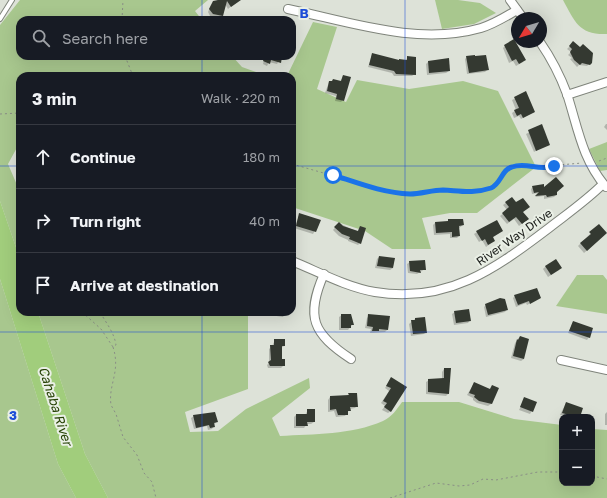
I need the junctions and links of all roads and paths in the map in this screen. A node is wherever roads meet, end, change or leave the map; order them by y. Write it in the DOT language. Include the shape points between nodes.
graph roads {
  1 [pos="12,0"];
  2 [pos="123,0"];
  3 [pos="510,0"];
  4 [pos="288,9"];
  5 [pos="517,10"];
  6 [pos="122,16"];
  7 [pos="0,19"];
  8 [pos="544,48"];
  9 [pos="127,60"];
  10 [pos="131,72"];
  11 [pos="607,82"];
  12 [pos="567,95"];
  13 [pos="16,113"];
  14 [pos="0,114"];
  15 [pos="607,158"];
  16 [pos="589,162"];
  17 [pos="296,165"];
  18 [pos="605,186"];
  19 [pos="296,263"];
  20 [pos="324,274"];
  21 [pos="86,316"];
  22 [pos="102,316"];
  23 [pos="113,348"];
  24 [pos="351,359"];
  25 [pos="561,360"];
  26 [pos="607,370"];
  27 [pos="559,472"];
  28 [pos="595,477"];
  29 [pos="607,479"];
  30 [pos="156,498"];
  31 [pos="390,498"];
  1 -- 7 [label="lane"];
  2 -- 6 [label="path"];
  3 -- 5 [label="street"];
  4 -- 5 [label="street" via="401,33 421,34 481,28"];
  8 -- 12 [label="street" via="556,68"];
  9 -- 10 [label="path"];
  11 -- 12 [label="street"];
  12 -- 16 [label="street" via="581,145"];
  13 -- 14 [label="path"];
  15 -- 16 [label="path"];
  16 -- 17 [label="path" via="547,168 519,165 509,167 492,187 462,193 441,190 411,194 383,190"];
  16 -- 18 [label="street"];
  18 -- 20 [label="street, River Way Drive" via="499,264 474,279 447,289 416,294 374,292"];
  19 -- 20 [label="street, River Way Drive"];
  20 -- 24 [label="street" via="314,299 316,324 327,341"];
  21 -- 23 [label="path" via="101,329"];
  22 -- 23 [label="path" via="115,340 116,345"];
  23 -- 30 [label="path" via="117,360 111,405 123,437 137,454 144,473 152,482"];
  25 -- 26 [label="street"];
  27 -- 31 [label="path" via="538,472 496,480 483,479 460,486 436,484"];
  28 -- 29 [label="path"];
}
